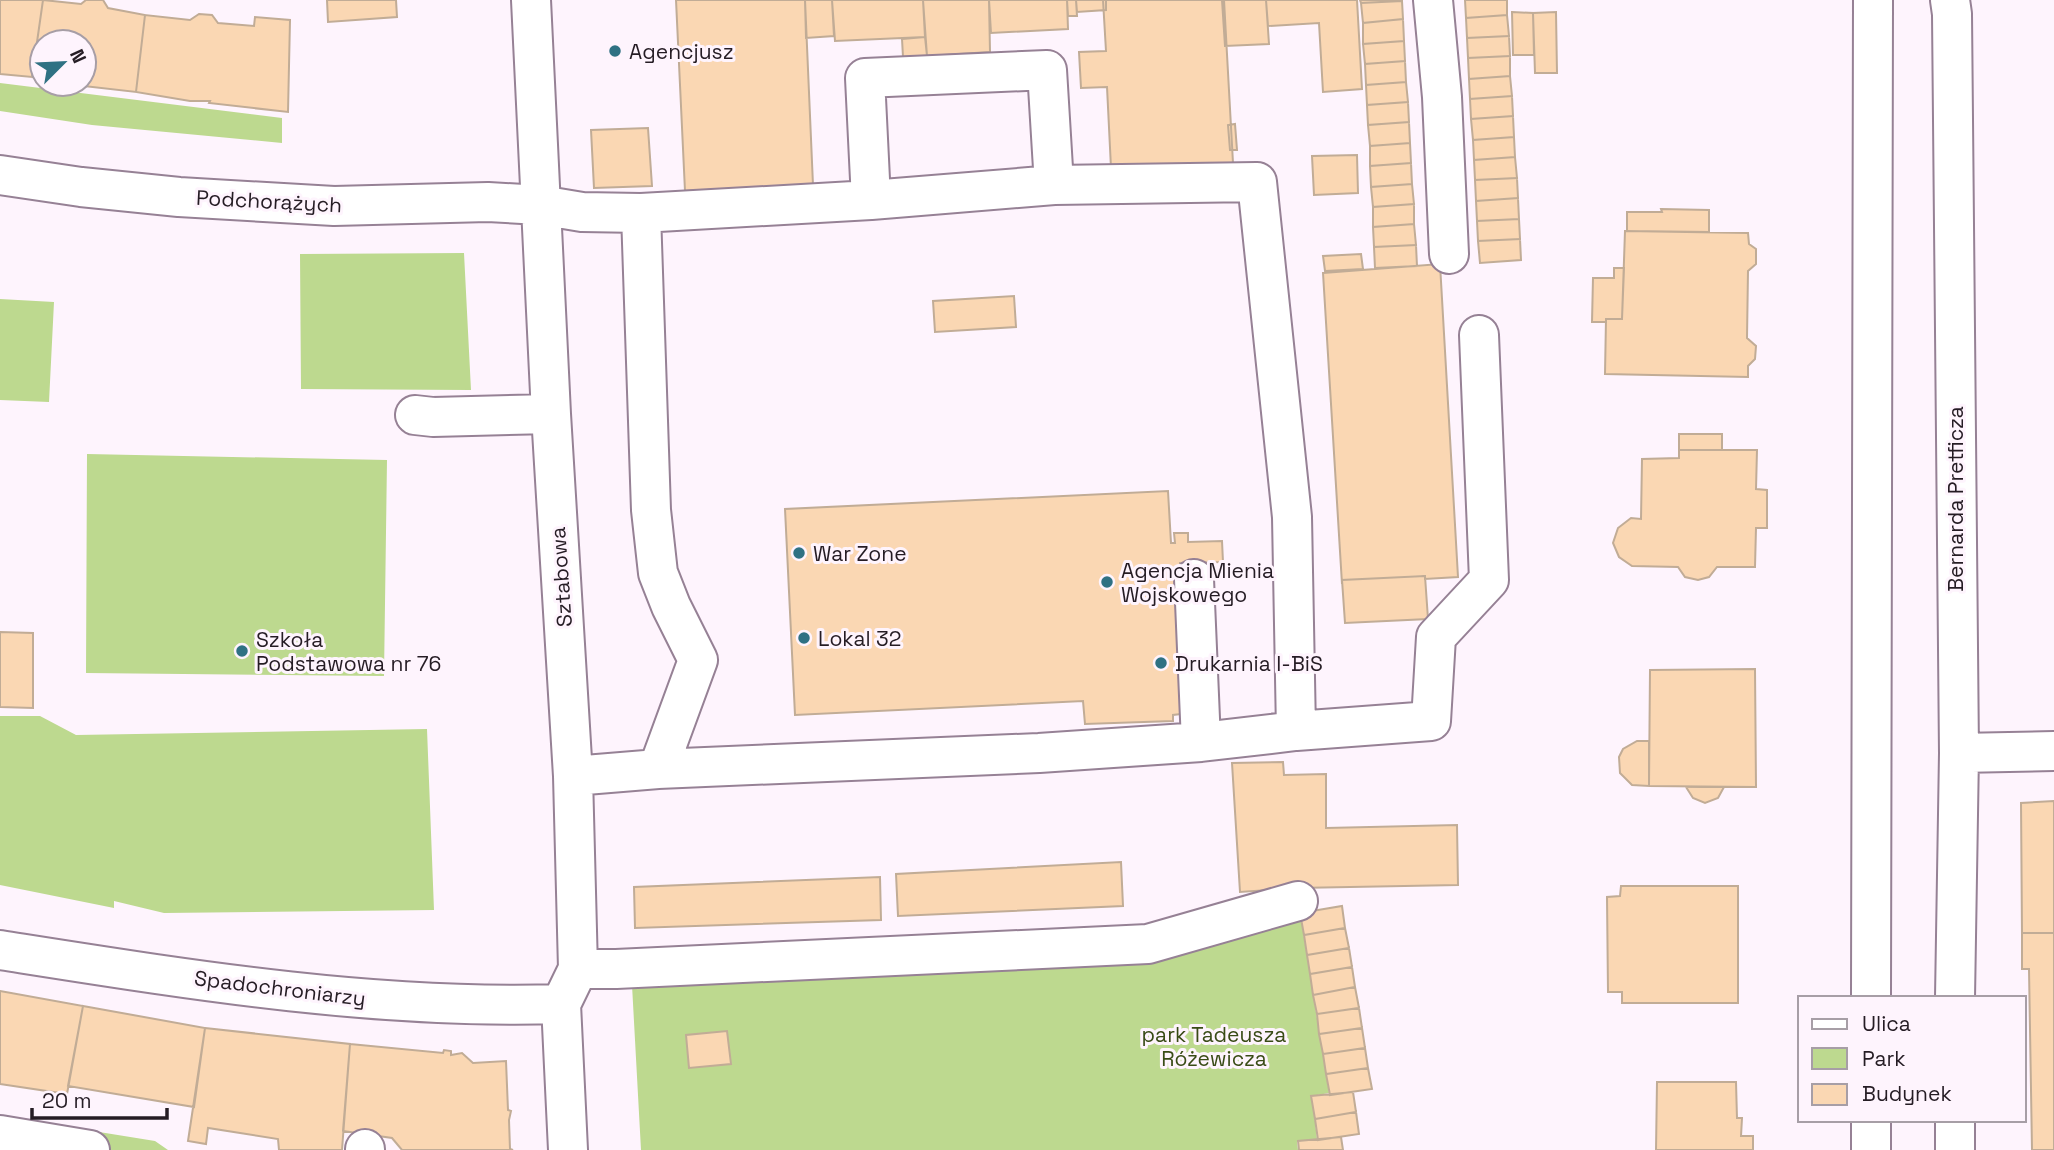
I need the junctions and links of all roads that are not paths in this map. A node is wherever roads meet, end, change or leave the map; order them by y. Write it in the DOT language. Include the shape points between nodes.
graph roads {
  1 [pos="531,0"];
  2 [pos="1433,0"];
  3 [pos="1873,0"];
  4 [pos="1950,0"];
  5 [pos="0,174"];
  6 [pos="1054,185"];
  7 [pos="871,200"];
  8 [pos="540,205"];
  9 [pos="641,213"];
  10 [pos="1449,254"];
  11 [pos="1479,335"];
  12 [pos="551,414"];
  13 [pos="415,415"];
  14 [pos="1194,579"];
  15 [pos="1296,730"];
  16 [pos="1201,742"];
  17 [pos="2054,751"];
  18 [pos="1959,753"];
  19 [pos="658,769"];
  20 [pos="573,776"];
  21 [pos="1298,901"];
  22 [pos="0,950"];
  23 [pos="578,969"];
  24 [pos="1871,996"];
  25 [pos="1955,996"];
  26 [pos="561,1004"];
  27 [pos="1871,1122"];
  28 [pos="1955,1122"];
  29 [pos="0,1135"];
  30 [pos="90,1150"];
  31 [pos="568,1150"];
  32 [pos="1871,1150"];
  33 [pos="1955,1150"];
  1 -- 8 [label="street, Sztabowa"];
  2 -- 10 [label="street"];
  3 -- 24 [label="street"];
  4 -- 18 [label="street, Bernarda Pretficza"];
  5 -- 8 [label="street, Podchorążych" via="178,197 334,206"];
  6 -- 7 [label="street, Podchorążych"];
  6 -- 7 [label="street" via="1047,70 865,78"];
  6 -- 15 [label="street, Podchorążych" via="1257,181 1292,517"];
  7 -- 9 [label="street, Podchorążych"];
  8 -- 9 [label="street, Podchorążych" via="582,212"];
  8 -- 12 [label="street, Sztabowa"];
  9 -- 19 [label="street" via="651,510 658,573 698,660"];
  11 -- 15 [label="street" via="1489,580 1436,637 1431,721"];
  12 -- 13 [label="street"];
  12 -- 20 [label="street, Sztabowa"];
  14 -- 16 [label="street"];
  15 -- 16 [label="street"];
  16 -- 19 [label="street"];
  17 -- 18 [label="street"];
  18 -- 25 [label="street, Bernarda Pretficza"];
  19 -- 20 [label="street"];
  20 -- 23 [label="street, Sztabowa"];
  21 -- 23 [label="street" via="1148,944"];
  22 -- 26 [label="street, Spadochroniarzy" via="307,994 404,1002"];
  23 -- 26 [label="street, Sztabowa"];
  26 -- 31 [label="street, Sztabowa"];
  27 -- 32 [label="street"];
  28 -- 33 [label="street"];
  29 -- 30 [label="street"];
}
